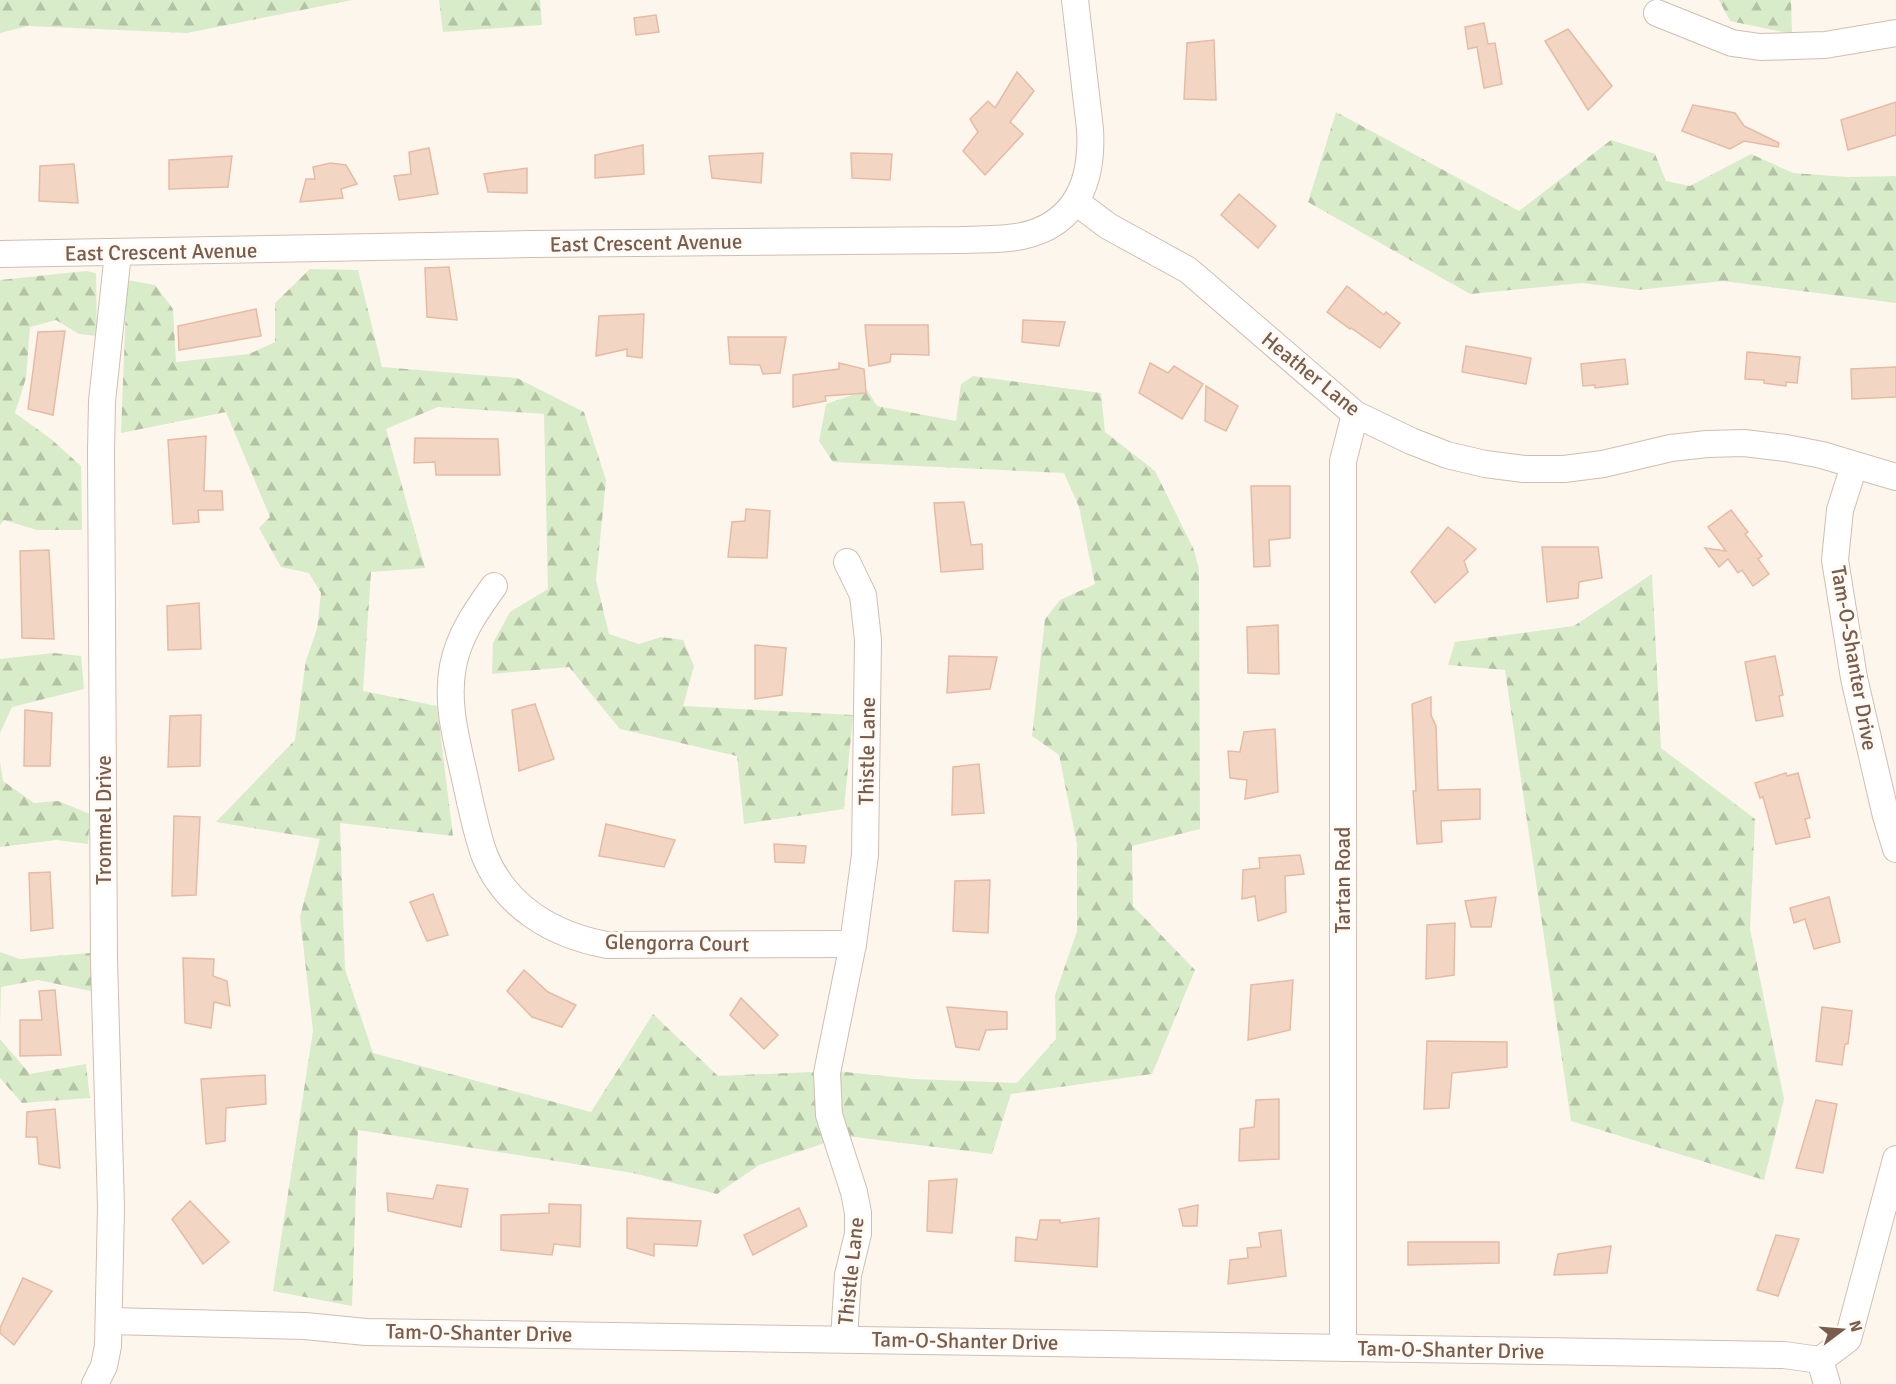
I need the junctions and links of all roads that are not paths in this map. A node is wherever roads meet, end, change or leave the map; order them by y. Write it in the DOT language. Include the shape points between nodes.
graph roads {
  1 [pos="1075,0"];
  2 [pos="1657,13"];
  3 [pos="1896,33"];
  4 [pos="1076,202"];
  5 [pos="117,253"];
  6 [pos="0,254"];
  7 [pos="1355,414"];
  8 [pos="1854,466"];
  9 [pos="1896,477"];
  10 [pos="847,562"];
  11 [pos="494,585"];
  12 [pos="1896,849"];
  13 [pos="853,944"];
  14 [pos="1896,1159"];
  15 [pos="110,1321"];
  16 [pos="844,1339"];
  17 [pos="1343,1348"];
  18 [pos="1824,1372"];
  19 [pos="94,1384"];
  1 -- 4 [label="street, East Crescent Avenue" via="1091,148 1090,170"];
  2 -- 3 [label="street" via="1732,43 1760,47 1825,45"];
  4 -- 5 [label="street, East Crescent Avenue" via="1052,224 1031,233 962,240"];
  4 -- 7 [label="street, Heather Lane" via="1108,226 1188,270"];
  5 -- 6 [label="street, East Crescent Avenue"];
  5 -- 15 [label="street, Trommel Drive" via="102,400 101,452"];
  7 -- 8 [label="street, Heather Lane" via="1411,441 1485,465 1564,469 1671,448 1744,443 1822,455"];
  7 -- 17 [label="street, Tartan Road" via="1343,461"];
  8 -- 9 [label="street, Heather Lane"];
  8 -- 12 [label="street, Tam-O-Shanter Drive" via="1840,510 1836,560 1854,678"];
  10 -- 13 [label="street, Thistle Lane" via="863,595 868,639 865,855"];
  11 -- 13 [label="street, Glengorra Court" via="472,614 460,641 450,692 452,722 477,831 497,879 515,901 555,930 607,945"];
  13 -- 16 [label="street, Thistle Lane" via="827,1073 829,1114 858,1213 858,1234 848,1275"];
  14 -- 18 [label="street, Tam-O-Shanter Drive" via="1848,1339"];
  15 -- 16 [label="street, Tam-O-Shanter Drive" via="305,1326 366,1332"];
  15 -- 19 [label="street, Trommel Drive" via="104,1366"];
  16 -- 17 [label="street, Tam-O-Shanter Drive"];
  17 -- 18 [label="street, Tam-O-Shanter Drive" via="1784,1355"];
}
